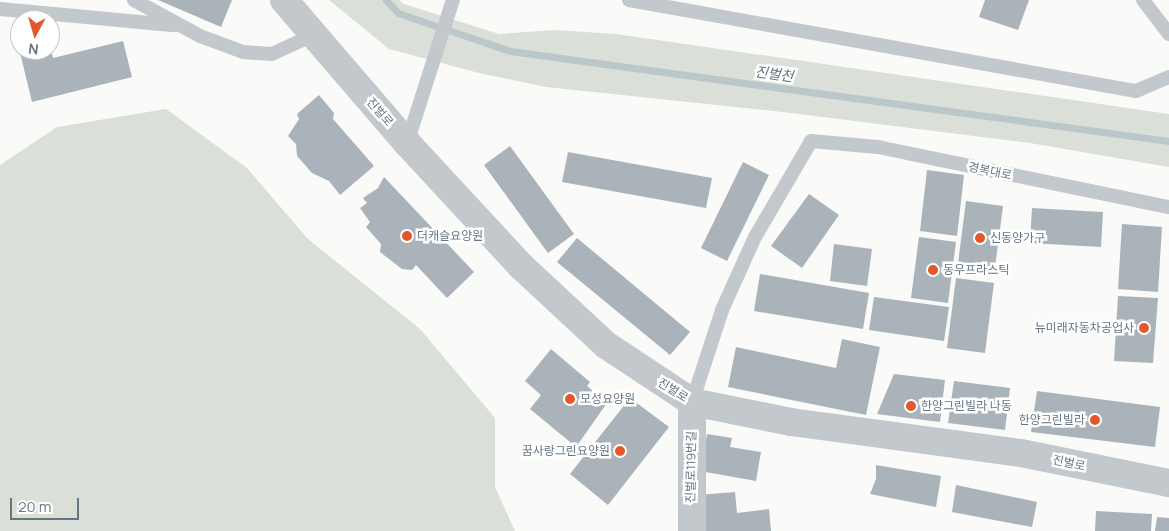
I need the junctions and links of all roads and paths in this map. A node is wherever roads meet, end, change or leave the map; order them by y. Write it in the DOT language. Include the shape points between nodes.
graph roads {
  1 [pos="134,0"];
  2 [pos="284,0"];
  3 [pos="453,0"];
  4 [pos="629,0"];
  5 [pos="1143,0"];
  6 [pos="0,10"];
  7 [pos="181,26"];
  8 [pos="1169,34"];
  9 [pos="313,36"];
  10 [pos="1169,77"];
  11 [pos="408,143"];
  12 [pos="1169,207"];
  13 [pos="692,402"];
  14 [pos="1169,483"];
  15 [pos="692,531"];
  1 -- 7 [label="lane"];
  2 -- 9 [label="street, 진벌로"];
  3 -- 11 [label="lane"];
  4 -- 10 [label="lane" via="1136,91"];
  5 -- 8 [label="lane"];
  6 -- 7 [label="lane"];
  7 -- 9 [label="lane" via="243,52 272,54"];
  9 -- 11 [label="street, 진벌로"];
  11 -- 13 [label="street, 진벌로" via="521,266 606,345"];
  12 -- 13 [label="lane, 경복대로" via="878,147 811,141 760,229 730,292"];
  13 -- 14 [label="street, 진벌로" via="791,422 1021,453"];
  13 -- 15 [label="street, 진벌로119번길"];
}
